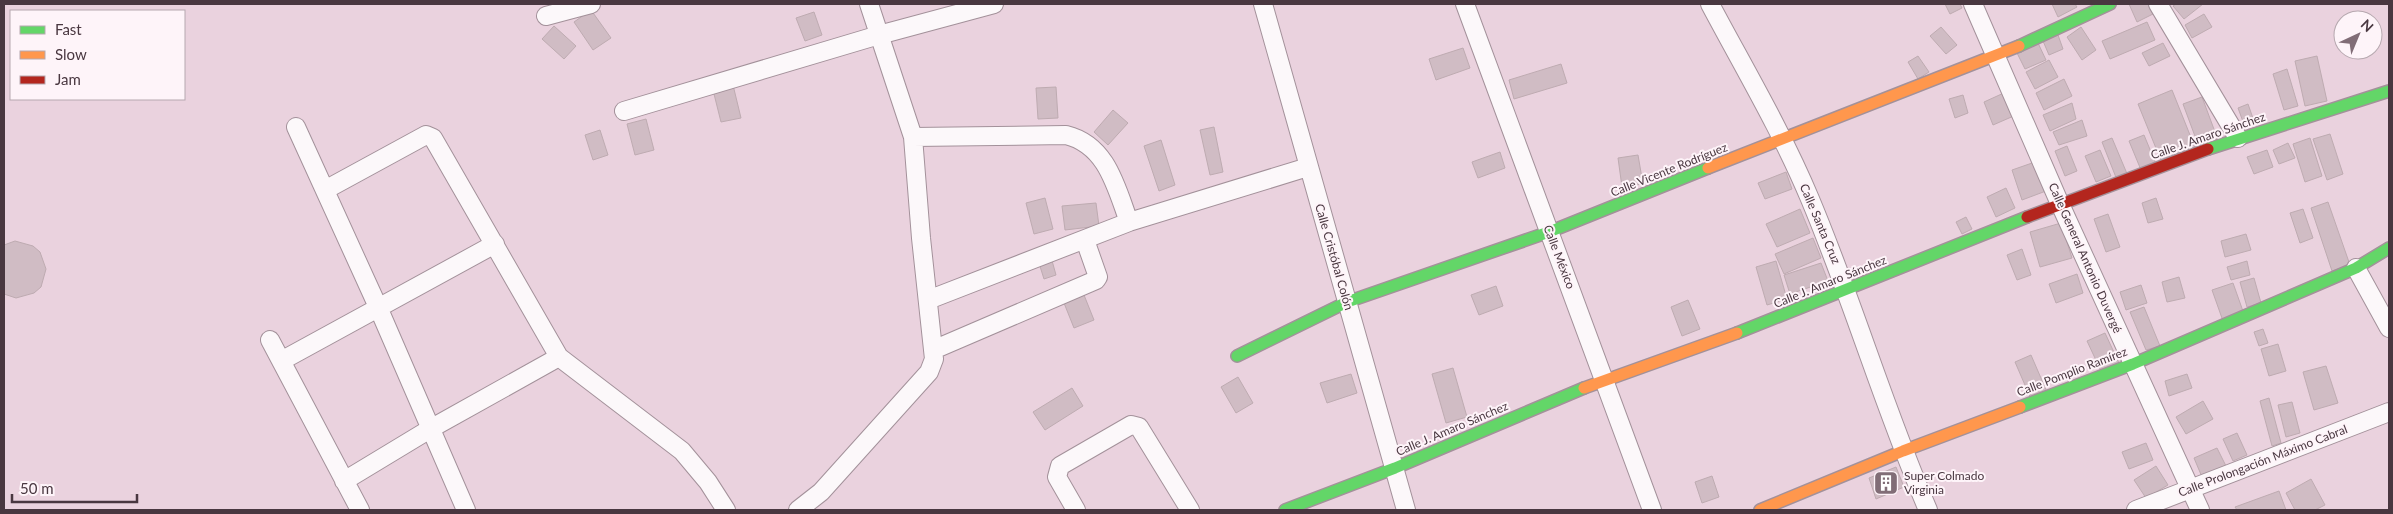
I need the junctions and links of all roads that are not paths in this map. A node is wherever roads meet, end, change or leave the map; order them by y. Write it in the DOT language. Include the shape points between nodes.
graph roads {
  1 [pos="591,4"];
  2 [pos="869,4"];
  3 [pos="994,4"];
  4 [pos="1263,4"];
  5 [pos="1465,4"];
  6 [pos="1710,4"];
  7 [pos="1973,4"];
  8 [pos="2110,4"];
  9 [pos="2158,4"];
  10 [pos="546,16"];
  11 [pos="879,35"];
  12 [pos="1997,56"];
  13 [pos="2389,91"];
  14 [pos="624,111"];
  15 [pos="296,127"];
  16 [pos="913,137"];
  17 [pos="1782,138"];
  18 [pos="2238,138"];
  19 [pos="1308,167"];
  20 [pos="326,190"];
  21 [pos="2060,204"];
  22 [pos="1128,222"];
  23 [pos="1549,232"];
  24 [pos="1085,240"];
  25 [pos="494,244"];
  26 [pos="2389,248"];
  27 [pos="2356,268"];
  28 [pos="1847,291"];
  29 [pos="928,300"];
  30 [pos="1347,302"];
  31 [pos="378,307"];
  32 [pos="2389,328"];
  33 [pos="270,340"];
  34 [pos="933,350"];
  35 [pos="1237,356"];
  36 [pos="559,357"];
  37 [pos="281,361"];
  38 [pos="2132,364"];
  39 [pos="1604,380"];
  40 [pos="2389,412"];
  41 [pos="430,429"];
  42 [pos="1902,451"];
  43 [pos="1395,468"];
  44 [pos="344,481"];
  45 [pos="2190,489"];
  46 [pos="360,510"];
  47 [pos="466,510"];
  48 [pos="726,510"];
  49 [pos="798,510"];
  50 [pos="1076,510"];
  51 [pos="1190,510"];
  52 [pos="1285,510"];
  53 [pos="1406,510"];
  54 [pos="1652,510"];
  55 [pos="1760,510"];
  56 [pos="1928,510"];
  57 [pos="2136,510"];
  58 [pos="2200,510"];
  1 -- 10 [label="street"];
  2 -- 11 [label="street"];
  3 -- 11 [label="street"];
  4 -- 19 [label="street, Calle Cristóbal Colón"];
  5 -- 23 [label="street, Calle México"];
  6 -- 17 [label="street, Calle Santa Cruz"];
  7 -- 12 [label="street, Calle General Antonio Duvergé"];
  8 -- 12 [label="street, Calle Vicente Rodríguez"];
  9 -- 18 [label="street"];
  11 -- 14 [label="street"];
  11 -- 16 [label="street"];
  12 -- 17 [label="street, Calle Vicente Rodríguez"];
  12 -- 21 [label="street, Calle General Antonio Duvergé"];
  13 -- 18 [label="street, Calle J. Amaro Sánchez"];
  15 -- 20 [label="street"];
  16 -- 22 [label="street" via="1074,137 1093,150 1108,167"];
  16 -- 29 [label="street"];
  17 -- 23 [label="street, Calle Vicente Rodríguez"];
  17 -- 28 [label="street, Calle Santa Cruz"];
  18 -- 21 [label="street, Calle J. Amaro Sánchez"];
  19 -- 22 [label="street"];
  19 -- 30 [label="street, Calle Cristóbal Colón"];
  20 -- 25 [label="street" via="430,135"];
  20 -- 31 [label="street"];
  21 -- 28 [label="street, Calle J. Amaro Sánchez"];
  21 -- 38 [label="street, Calle General Antonio Duvergé"];
  22 -- 24 [label="street"];
  23 -- 30 [label="street, Calle Vicente Rodríguez"];
  23 -- 39 [label="street, Calle México"];
  24 -- 29 [label="street"];
  24 -- 34 [label="street" via="1098,277 1096,280"];
  25 -- 31 [label="street"];
  25 -- 36 [label="street"];
  26 -- 27 [label="street, Calle Pomplio Ramírez"];
  27 -- 32 [label="street"];
  27 -- 38 [label="street, Calle Pomplio Ramírez"];
  28 -- 39 [label="street, Calle J. Amaro Sánchez"];
  28 -- 42 [label="street, Calle Santa Cruz"];
  29 -- 34 [label="street"];
  30 -- 35 [label="street, Calle Vicente Rodríguez"];
  30 -- 43 [label="street, Calle Cristóbal Colón"];
  31 -- 37 [label="street"];
  31 -- 41 [label="street"];
  33 -- 37 [label="street"];
  34 -- 49 [label="street" via="934,359 929,372 821,492"];
  36 -- 41 [label="street"];
  36 -- 48 [label="street" via="682,451"];
  37 -- 44 [label="street"];
  38 -- 42 [label="street, Calle Pomplio Ramírez"];
  38 -- 45 [label="street, Calle General Antonio Duvergé"];
  39 -- 43 [label="street, Calle J. Amaro Sánchez"];
  39 -- 54 [label="street, Calle México"];
  40 -- 45 [label="street, Calle Prolongación Máximo Cabral"];
  41 -- 44 [label="street"];
  41 -- 47 [label="street"];
  42 -- 55 [label="street, Calle Pomplio Ramírez"];
  42 -- 56 [label="street, Calle Santa Cruz"];
  43 -- 52 [label="street, Calle J. Amaro Sánchez"];
  43 -- 53 [label="street, Calle Cristóbal Colón"];
  44 -- 46 [label="street"];
  45 -- 57 [label="street, Calle Prolongación Máximo Cabral"];
  45 -- 58 [label="street, Calle General Antonio Duvergé"];
  50 -- 51 [label="street" via="1058,477 1060,466 1131,425 1139,427"];
}
